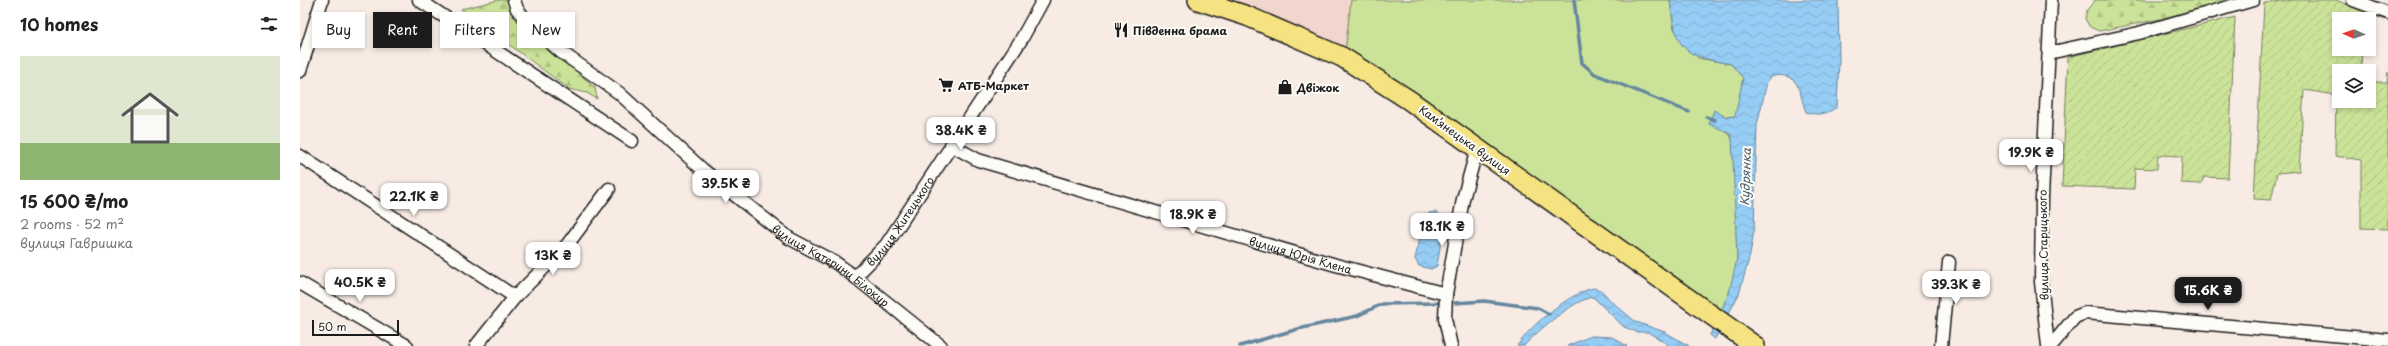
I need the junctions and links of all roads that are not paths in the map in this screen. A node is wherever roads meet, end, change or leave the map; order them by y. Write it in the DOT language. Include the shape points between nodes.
graph roads {
  1 [pos="322,0"];
  2 [pos="418,0"];
  3 [pos="514,0"];
  4 [pos="1043,0"];
  5 [pos="1198,0"];
  6 [pos="2051,0"];
  7 [pos="2253,0"];
  8 [pos="2353,0"];
  9 [pos="2388,13"];
  10 [pos="2049,53"];
  11 [pos="300,71"];
  12 [pos="632,141"];
  13 [pos="951,145"];
  14 [pos="1477,149"];
  15 [pos="300,156"];
  16 [pos="608,189"];
  17 [pos="1949,262"];
  18 [pos="855,277"];
  19 [pos="300,283"];
  20 [pos="1446,294"];
  21 [pos="515,297"];
  22 [pos="2388,340"];
  23 [pos="407,346"];
  24 [pos="476,346"];
  25 [pos="941,346"];
  26 [pos="1451,346"];
  27 [pos="1755,346"];
  28 [pos="1941,346"];
  29 [pos="2048,346"];
  30 [pos="2051,346"];
  1 -- 11 [label="street"];
  2 -- 12 [label="street"];
  3 -- 18 [label="street, вулиця Катерини Білокур" via="517,9 536,31 619,93 703,170 789,238 836,263"];
  4 -- 13 [label="street, вулиця Житецького" via="1021,40"];
  5 -- 14 [label="main road, Камʼянецька вулиця" via="1247,16 1342,57 1409,100"];
  6 -- 10 [label="street, вулиця Старицького"];
  7 -- 10 [label="street" via="2139,33"];
  8 -- 9 [label="street"];
  10 -- 29 [label="street, вулиця Старицького" via="2042,198 2042,282"];
  13 -- 18 [label="street, вулиця Житецького" via="886,245"];
  13 -- 20 [label="street, вулиця Юрія Клена" via="978,160 1336,265"];
  14 -- 20 [label="street" via="1463,199"];
  14 -- 27 [label="main road, Камʼянецька вулиця"];
  15 -- 21 [label="street"];
  16 -- 21 [label="street" via="566,245"];
  17 -- 28 [label="street"];
  18 -- 25 [label="street, вулиця Катерини Білокур"];
  19 -- 23 [label="street"];
  20 -- 26 [label="street" via="1445,319"];
  21 -- 24 [label="street"];
  22 -- 30 [label="street" via="2085,313 2075,317"];
}
